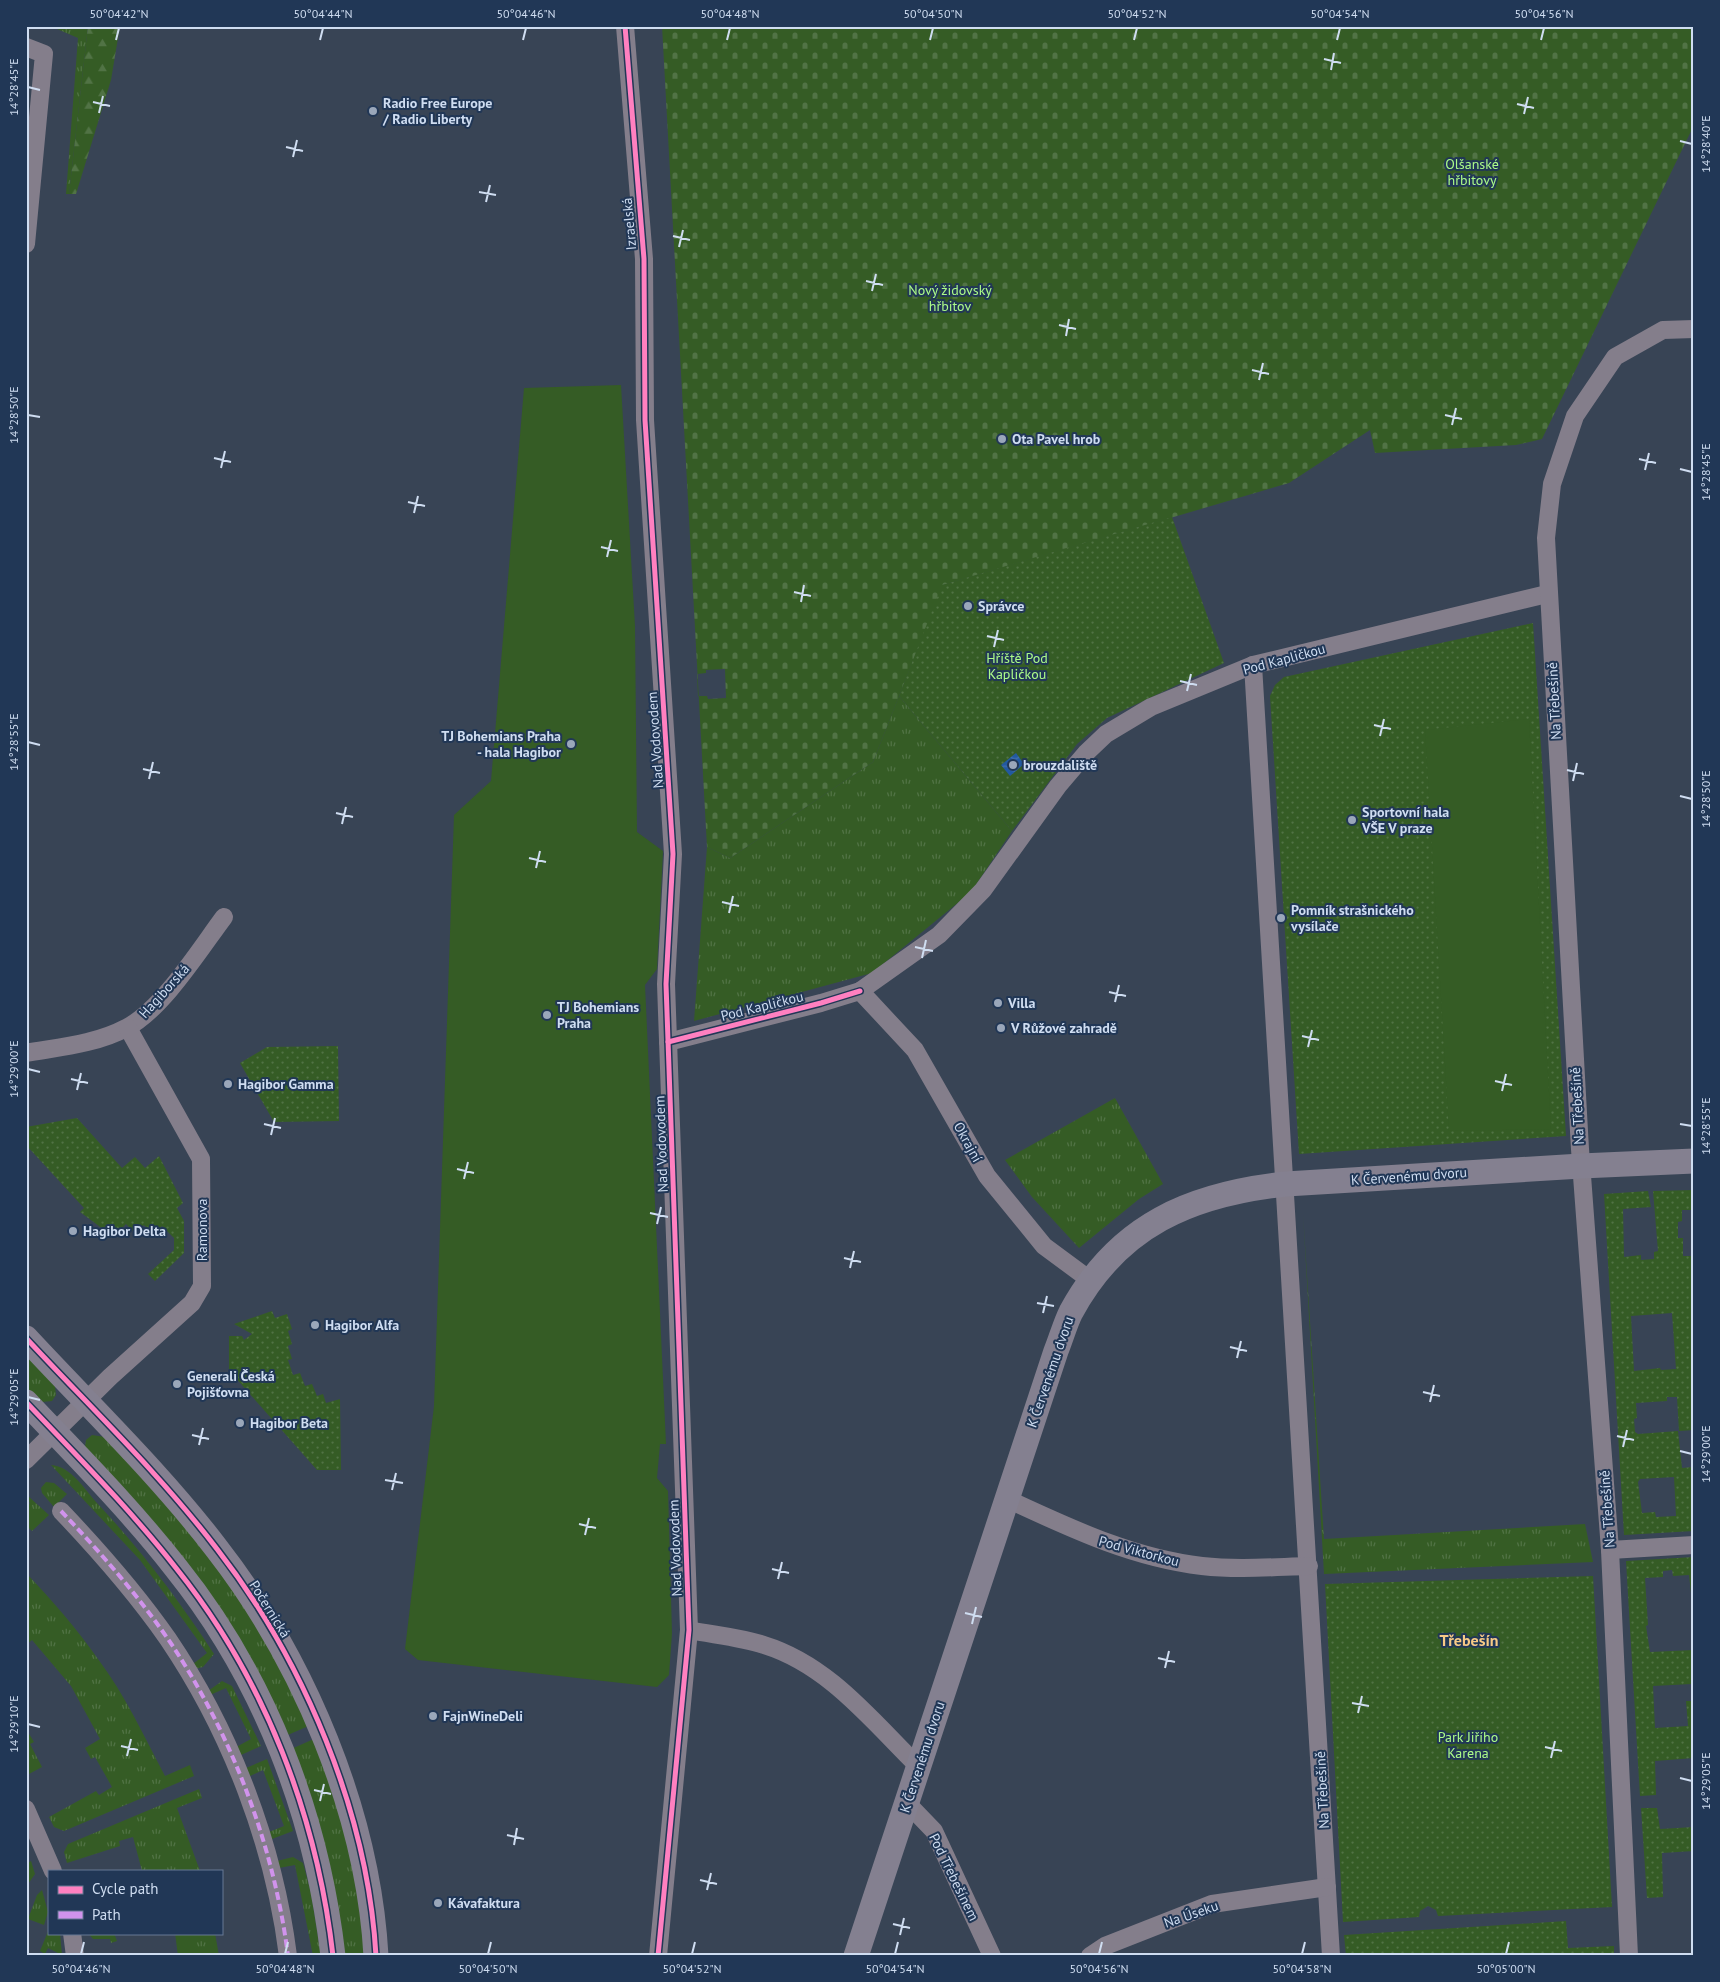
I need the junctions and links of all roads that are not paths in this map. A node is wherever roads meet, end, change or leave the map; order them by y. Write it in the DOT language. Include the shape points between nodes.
graph roads {
  1 [pos="625,26"];
  2 [pos="26,47"];
  3 [pos="26,244"];
  4 [pos="1694,329"];
  5 [pos="645,420"];
  6 [pos="1547,594"];
  7 [pos="1253,665"];
  8 [pos="224,917"];
  9 [pos="860,990"];
  10 [pos="128,1028"];
  11 [pos="668,1042"];
  12 [pos="26,1053"];
  13 [pos="1694,1162"];
  14 [pos="1581,1166"];
  15 [pos="1286,1184"];
  16 [pos="1090,1280"];
  17 [pos="26,1338"];
  18 [pos="26,1402"];
  19 [pos="86,1403"];
  20 [pos="54,1432"];
  21 [pos="26,1460"];
  22 [pos="1007,1499"];
  23 [pos="62,1511"];
  24 [pos="1694,1545"];
  25 [pos="1610,1550"];
  26 [pos="1309,1566"];
  27 [pos="689,1630"];
  28 [pos="919,1767"];
  29 [pos="907,1803"];
  30 [pos="26,1809"];
  31 [pos="53,1870"];
  32 [pos="1327,1887"];
  33 [pos="72,1934"];
  34 [pos="75,1956"];
  35 [pos="288,1956"];
  36 [pos="333,1956"];
  37 [pos="376,1956"];
  38 [pos="658,1956"];
  39 [pos="856,1956"];
  40 [pos="992,1956"];
  41 [pos="1090,1956"];
  42 [pos="1331,1956"];
  43 [pos="1629,1956"];
  1 -- 5 [label="street, Izraelská" via="644,259"];
  2 -- 3 [label="street" via="44,54"];
  4 -- 6 [label="street, Na Třebešíně" via="1663,330 1615,357 1575,416 1552,484 1546,538"];
  5 -- 11 [label="street, Nad Vodovodem" via="673,854 666,984"];
  6 -- 7 [label="street, Pod Kapličkou"];
  6 -- 14 [label="street, Na Třebešíně"];
  7 -- 9 [label="street, Pod Kapličkou" via="1151,707 1106,734 1058,786 984,890 939,935"];
  7 -- 15 [label="street, Na Třebešíně"];
  8 -- 10 [label="street, Hagiborská" via="170,988"];
  9 -- 11 [label="street, Pod Kapličkou"];
  9 -- 16 [label="street, Okrajní" via="915,1050 987,1176 1044,1246"];
  10 -- 12 [label="street, Hagiborská" via="91,1041"];
  10 -- 19 [label="street, Ramonova" via="202,1159 202,1286 196,1299"];
  11 -- 27 [label="street, Nad Vodovodem"];
  13 -- 14 [label="street, K Červenému dvoru"];
  14 -- 15 [label="street, K Červenému dvoru"];
  14 -- 25 [label="street, Na Třebešíně"];
  15 -- 16 [label="street, K Červenému dvoru" via="1240,1189 1182,1207 1124,1244"];
  15 -- 26 [label="street, Na Třebešíně"];
  16 -- 22 [label="street, K Červenému dvoru" via="1070,1314"];
  17 -- 19 [label="street, Počernická"];
  18 -- 20 [label="street"];
  19 -- 20 [label="street, Ramonova"];
  19 -- 37 [label="street, Počernická" via="217,1548 287,1658 326,1740 358,1840"];
  20 -- 21 [label="street, Ramonova"];
  20 -- 36 [label="street" via="177,1569 226,1639 244,1671 289,1770 313,1840"];
  22 -- 26 [label="street, Pod Viktorkou" via="1095,1539 1151,1557 1229,1568"];
  22 -- 28 [label="street, K Červenému dvoru"];
  23 -- 35 [label="street" via="131,1589 168,1640 216,1723 251,1806 267,1854"];
  24 -- 25 [label="street"];
  25 -- 43 [label="street, Na Třebešíně"];
  26 -- 32 [label="street, Na Třebešíně"];
  27 -- 28 [label="street" via="764,1645 816,1671 856,1702"];
  27 -- 38 [label="street, Nad Vodovodem"];
  28 -- 29 [label="street, K Červenému dvoru"];
  29 -- 39 [label="street, K Červenému dvoru"];
  29 -- 40 [label="street, Pod Třebešínem" via="934,1831"];
  30 -- 31 [label="street"];
  32 -- 41 [label="street, Na Úseku" via="1212,1904 1105,1946"];
  32 -- 42 [label="street, Na Třebešíně"];
  33 -- 34 [label="street"];
}
